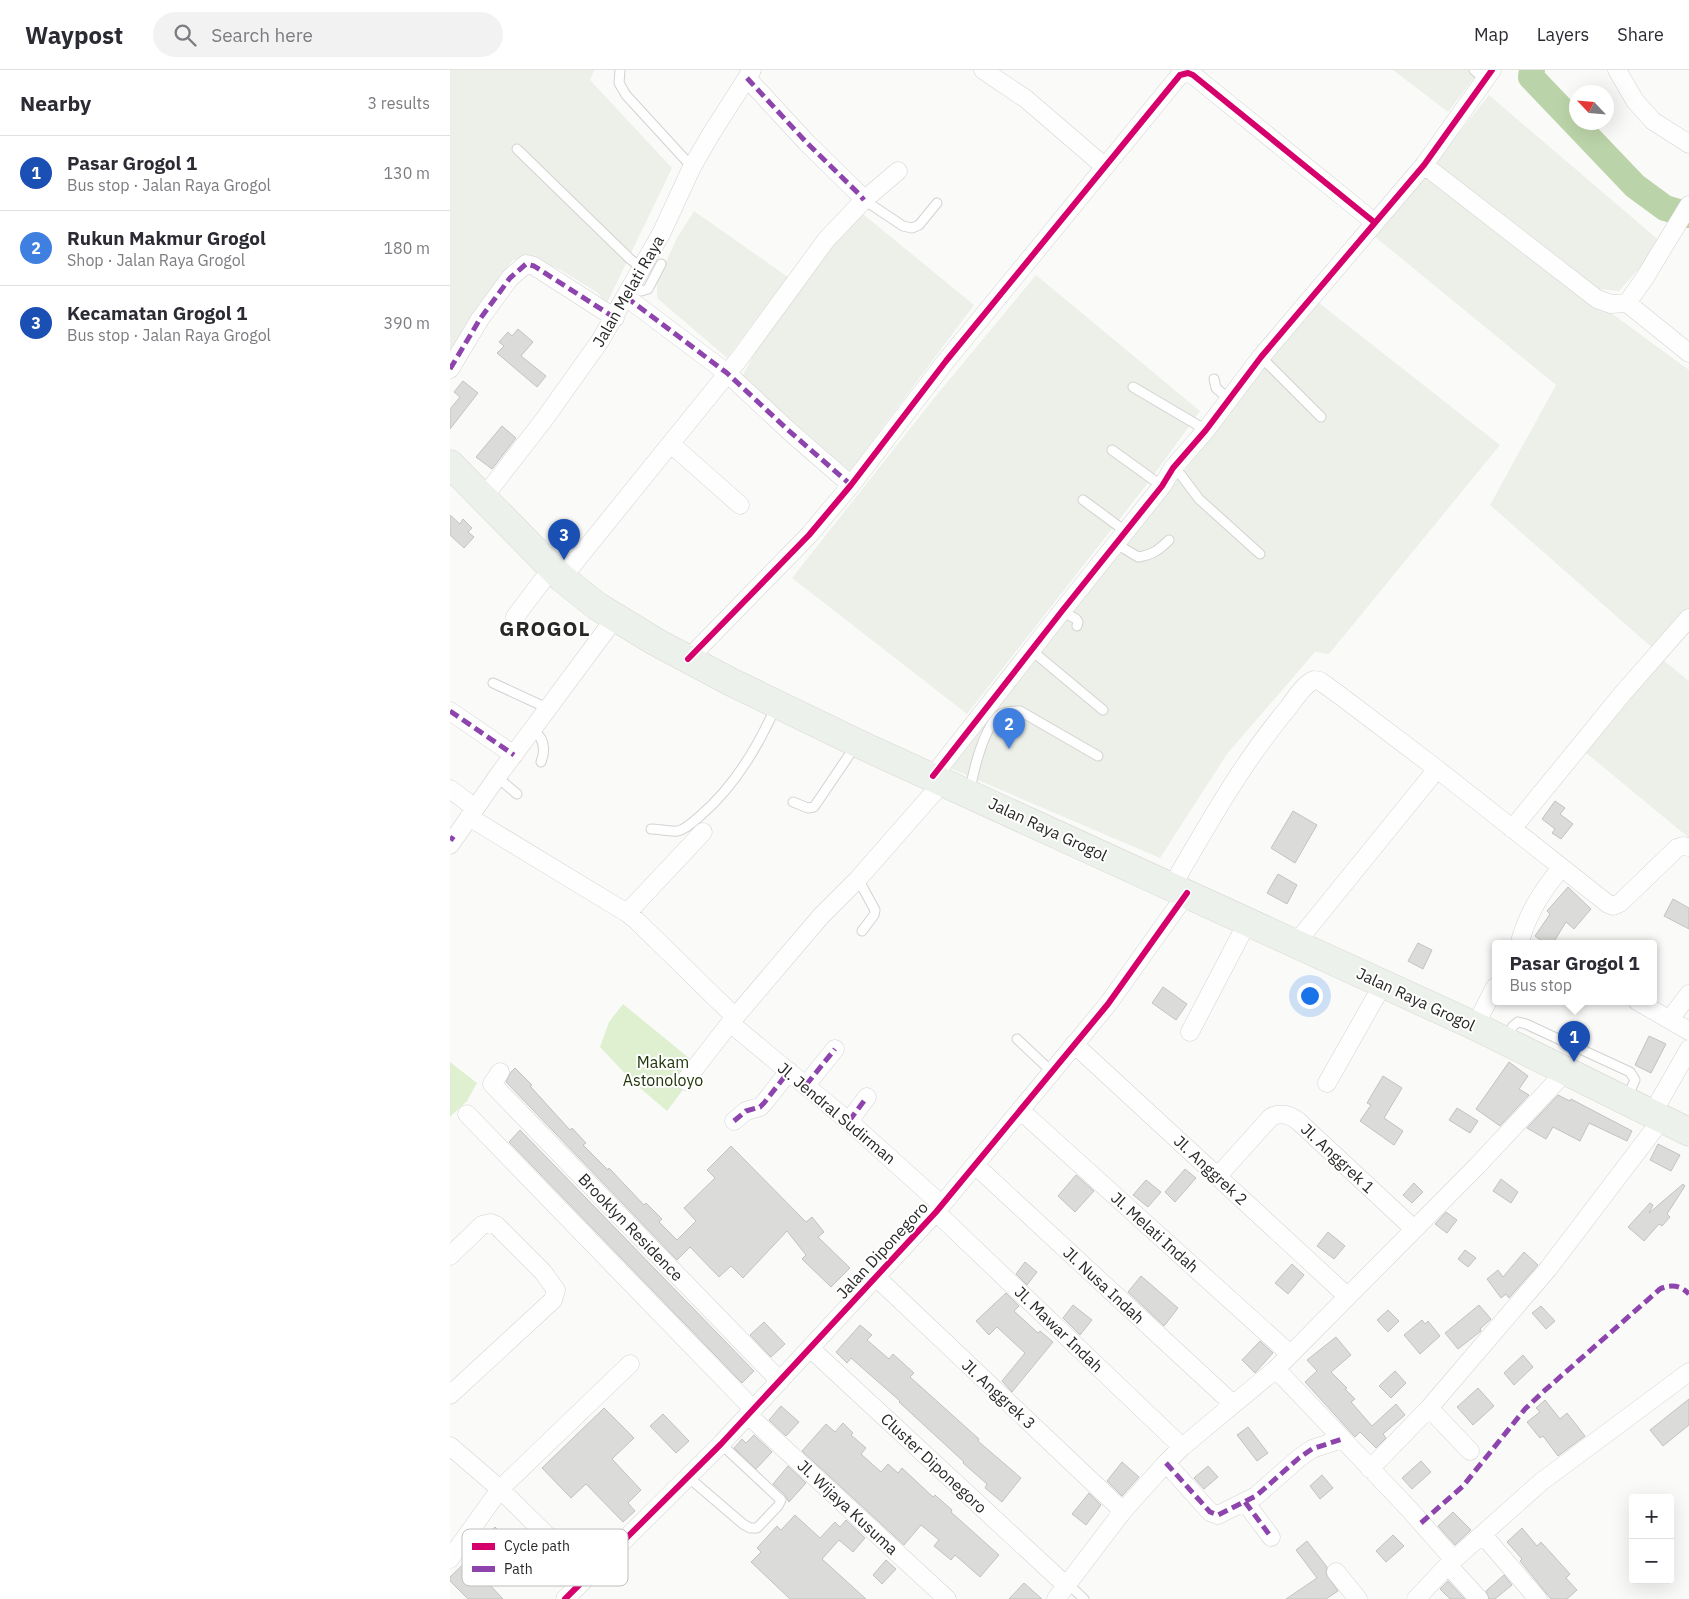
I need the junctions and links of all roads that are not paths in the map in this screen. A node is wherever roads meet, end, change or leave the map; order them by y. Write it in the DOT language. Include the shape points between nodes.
graph roads {
  1 [pos="620,70"];
  2 [pos="983,70"];
  3 [pos="1617,70"];
  4 [pos="1484,73"];
  5 [pos="750,74"];
  6 [pos="1689,144"];
  7 [pos="517,149"];
  8 [pos="1424,165"];
  9 [pos="1104,166"];
  10 [pos="692,167"];
  11 [pos="898,171"];
  12 [pos="864,200"];
  13 [pos="937,203"];
  14 [pos="1689,205"];
  15 [pos="1374,222"];
  16 [pos="661,264"];
  17 [pos="642,268"];
  18 [pos="629,293"];
  19 [pos="1627,303"];
  20 [pos="615,318"];
  21 [pos="1689,353"];
  22 [pos="1260,358"];
  23 [pos="450,369"];
  24 [pos="727,373"];
  25 [pos="1214,379"];
  26 [pos="1133,387"];
  27 [pos="1230,400"];
  28 [pos="1321,417"];
  29 [pos="1206,430"];
  30 [pos="671,444"];
  31 [pos="1112,450"];
  32 [pos="450,464"];
  33 [pos="1173,468"];
  34 [pos="851,485"];
  35 [pos="1162,486"];
  36 [pos="483,498"];
  37 [pos="1083,500"];
  38 [pos="740,505"];
  39 [pos="1120,537"];
  40 [pos="1169,540"];
  41 [pos="1260,554"];
  42 [pos="557,573"];
  43 [pos="1062,611"];
  44 [pos="515,617"];
  45 [pos="616,618"];
  46 [pos="1077,626"];
  47 [pos="1686,628"];
  48 [pos="1031,650"];
  49 [pos="688,659"];
  50 [pos="494,682"];
  51 [pos="777,703"];
  52 [pos="548,708"];
  53 [pos="1103,710"];
  54 [pos="450,711"];
  55 [pos="533,730"];
  56 [pos="858,742"];
  57 [pos="514,755"];
  58 [pos="1098,756"];
  59 [pos="541,762"];
  60 [pos="1437,769"];
  61 [pos="497,777"];
  62 [pos="938,779"];
  63 [pos="450,789"];
  64 [pos="517,794"];
  65 [pos="970,794"];
  66 [pos="793,802"];
  67 [pos="472,812"];
  68 [pos="651,829"];
  69 [pos="1512,829"];
  70 [pos="703,832"];
  71 [pos="451,841"];
  72 [pos="1689,847"];
  73 [pos="1561,868"];
  74 [pos="858,879"];
  75 [pos="1179,889"];
  76 [pos="627,913"];
  77 [pos="1248,921"];
  78 [pos="862,931"];
  79 [pos="1523,940"];
  80 [pos="1296,943"];
  81 [pos="1383,984"];
  82 [pos="1492,993"];
  83 [pos="1689,994"];
  84 [pos="1644,1005"];
  85 [pos="1670,1019"];
  86 [pos="732,1020"];
  87 [pos="1475,1026"];
  88 [pos="1689,1031"];
  89 [pos="1190,1032"];
  90 [pos="1017,1039"];
  91 [pos="1506,1041"];
  92 [pos="1074,1044"];
  93 [pos="835,1049"];
  94 [pos="1689,1049"];
  95 [pos="789,1071"];
  96 [pos="1052,1071"];
  97 [pos="1566,1071"];
  98 [pos="500,1072"];
  99 [pos="686,1081"];
  100 [pos="1327,1083"];
  101 [pos="806,1085"];
  102 [pos="867,1097"];
  103 [pos="1626,1101"];
  104 [pos="1020,1110"];
  105 [pos="468,1114"];
  106 [pos="1657,1116"];
  107 [pos="734,1121"];
  108 [pos="849,1121"];
  109 [pos="1689,1132"];
  110 [pos="975,1165"];
  111 [pos="1218,1177"];
  112 [pos="939,1209"];
  113 [pos="1414,1229"];
  114 [pos="450,1256"];
  115 [pos="876,1278"];
  116 [pos="1347,1296"];
  117 [pos="810,1348"];
  118 [pos="1290,1354"];
  119 [pos="630,1364"];
  120 [pos="1276,1369"];
  121 [pos="1689,1372"];
  122 [pos="780,1381"];
  123 [pos="450,1395"];
  124 [pos="1233,1404"];
  125 [pos="1429,1408"];
  126 [pos="750,1412"];
  127 [pos="1342,1439"];
  128 [pos="721,1444"];
  129 [pos="450,1446"];
  130 [pos="1182,1447"];
  131 [pos="1470,1451"];
  132 [pos="1166,1462"];
  133 [pos="1370,1469"];
  134 [pos="688,1477"];
  135 [pos="500,1489"];
  136 [pos="1246,1502"];
  137 [pos="1124,1510"];
  138 [pos="471,1529"];
  139 [pos="540,1529"];
  140 [pos="1483,1535"];
  141 [pos="628,1536"];
  142 [pos="1270,1537"];
  143 [pos="462,1542"];
  144 [pos="450,1559"];
  145 [pos="1451,1563"];
  146 [pos="1336,1572"];
  147 [pos="1063,1581"];
  148 [pos="578,1586"];
  149 [pos="565,1599"];
  150 [pos="947,1599"];
  151 [pos="1056,1599"];
  152 [pos="1084,1599"];
  153 [pos="1358,1599"];
  154 [pos="1416,1599"];
  155 [pos="1479,1599"];
  156 [pos="1538,1599"];
  1 -- 10 [label="lane" via="619,83 626,95"];
  2 -- 9 [label="street" via="1026,99"];
  3 -- 6 [label="street" via="1635,101 1653,121"];
  4 -- 8 [label="street"];
  5 -- 10 [label="street, Jalan Melati Raya"];
  5 -- 12 [label="street" via="807,143"];
  7 -- 17 [label="lane"];
  8 -- 15 [label="street"];
  8 -- 19 [label="street" via="1597,299 1611,304"];
  9 -- 15 [label="street" via="1176,78 1188,73"];
  9 -- 34 [label="street" via="946,361"];
  10 -- 17 [label="street, Jalan Melati Raya"];
  11 -- 12 [label="street"];
  12 -- 13 [label="lane" via="903,226 912,228 920,226"];
  12 -- 24 [label="street" via="826,240"];
  14 -- 19 [label="street"];
  15 -- 22 [label="street"];
  16 -- 18 [label="lane" via="648,289"];
  17 -- 18 [label="street, Jalan Melati Raya"];
  18 -- 20 [label="street, Jalan Melati Raya"];
  18 -- 24 [label="street"];
  19 -- 21 [label="street"];
  20 -- 23 [label="street" via="526,264 510,278 480,319"];
  20 -- 36 [label="street, Jalan Melati Raya" via="581,370"];
  22 -- 27 [label="street"];
  22 -- 28 [label="lane"];
  24 -- 30 [label="street"];
  24 -- 34 [label="street"];
  25 -- 27 [label="lane" via="1216,388"];
  26 -- 29 [label="lane"];
  27 -- 29 [label="street"];
  29 -- 33 [label="street"];
  30 -- 38 [label="street"];
  30 -- 42 [label="street"];
  31 -- 35 [label="lane"];
  32 -- 36 [label="main road, Jalan Raya Grogol"];
  33 -- 35 [label="street"];
  33 -- 41 [label="lane" via="1199,499"];
  34 -- 49 [label="street" via="809,536"];
  35 -- 39 [label="street"];
  36 -- 42 [label="main road, Jalan Raya Grogol"];
  37 -- 39 [label="lane"];
  39 -- 40 [label="lane" via="1138,557 1159,550"];
  39 -- 43 [label="street"];
  42 -- 44 [label="street"];
  42 -- 45 [label="main road, Jalan Raya Grogol"];
  43 -- 46 [label="lane" via="1076,619"];
  43 -- 48 [label="street"];
  45 -- 49 [label="main road, Jalan Raya Grogol"];
  45 -- 52 [label="street"];
  47 -- 69 [label="street" via="1623,693"];
  48 -- 53 [label="lane"];
  48 -- 62 [label="street"];
  49 -- 51 [label="main road, Jalan Raya Grogol"];
  50 -- 52 [label="lane"];
  51 -- 56 [label="main road, Jalan Raya Grogol"];
  51 -- 68 [label="lane" via="769,723 736,778 712,806 680,830"];
  52 -- 55 [label="street"];
  54 -- 57 [label="street"];
  55 -- 57 [label="street"];
  55 -- 59 [label="lane" via="542,740 545,752"];
  56 -- 62 [label="main road, Jalan Raya Grogol"];
  56 -- 66 [label="lane" via="814,807"];
  57 -- 61 [label="street"];
  58 -- 65 [label="lane" via="1020,711 1007,711 993,722 981,747"];
  60 -- 69 [label="street"];
  60 -- 75 [label="street, Jalan Diponegoro" via="1326,685 1314,680 1267,733 1230,786"];
  60 -- 80 [label="street"];
  61 -- 64 [label="lane"];
  61 -- 67 [label="street"];
  62 -- 65 [label="main road, Jalan Raya Grogol"];
  62 -- 74 [label="street"];
  63 -- 67 [label="street, Jl. Jendral Sudirman"];
  65 -- 75 [label="main road, Jalan Raya Grogol"];
  67 -- 71 [label="street"];
  67 -- 76 [label="street, Jl. Jendral Sudirman"];
  69 -- 73 [label="street"];
  70 -- 76 [label="street"];
  72 -- 73 [label="street" via="1677,848 1613,906"];
  73 -- 79 [label="street" via="1533,906 1526,920"];
  74 -- 78 [label="lane" via="875,910"];
  74 -- 86 [label="street" via="821,916"];
  75 -- 77 [label="main road, Jalan Raya Grogol"];
  75 -- 92 [label="street, Jalan Diponegoro" via="1117,991"];
  76 -- 86 [label="street, Jl. Jendral Sudirman"];
  77 -- 80 [label="main road, Jalan Raya Grogol"];
  77 -- 89 [label="street"];
  80 -- 81 [label="main road, Jalan Raya Grogol"];
  81 -- 87 [label="main road, Jalan Raya Grogol"];
  81 -- 100 [label="street"];
  82 -- 87 [label="street"];
  83 -- 85 [label="street"];
  84 -- 85 [label="street"];
  85 -- 88 [label="street"];
  86 -- 95 [label="street, Jl. Jendral Sudirman"];
  86 -- 99 [label="street"];
  87 -- 91 [label="main road, Jalan Raya Grogol"];
  90 -- 96 [label="lane"];
  91 -- 97 [label="main road, Jalan Raya Grogol"];
  91 -- 103 [label="lane" via="1518,1022 1630,1072 1634,1080"];
  92 -- 96 [label="street, Jalan Diponegoro"];
  92 -- 111 [label="street, Jl. Anggrek 2"];
  93 -- 101 [label="street"];
  94 -- 106 [label="street"];
  95 -- 101 [label="street, Jl. Jendral Sudirman"];
  95 -- 107 [label="street" via="760,1107 746,1111"];
  96 -- 104 [label="street, Jalan Diponegoro"];
  97 -- 103 [label="main road, Jalan Raya Grogol"];
  97 -- 113 [label="street"];
  98 -- 122 [label="street, Brooklyn Residence" via="492,1084"];
  101 -- 108 [label="street, Jl. Jendral Sudirman"];
  102 -- 108 [label="street"];
  103 -- 106 [label="main road, Jalan Raya Grogol"];
  104 -- 110 [label="street, Jalan Diponegoro"];
  104 -- 118 [label="street, Jl. Melati Indah"];
  105 -- 126 [label="street, Jl. Wijaya Kusuma"];
  106 -- 109 [label="main road, Jalan Raya Grogol"];
  106 -- 125 [label="street" via="1548,1269"];
  108 -- 112 [label="street, Jl. Jendral Sudirman"];
  110 -- 112 [label="street, Jalan Diponegoro"];
  110 -- 124 [label="street, Jl. Nusa Indah"];
  111 -- 113 [label="street, Jl. Anggrek 1" via="1271,1118 1289,1115"];
  111 -- 116 [label="street, Jl. Anggrek 2"];
  112 -- 115 [label="street, Jalan Diponegoro"];
  112 -- 130 [label="street, Jl. Mawar Indah"];
  113 -- 116 [label="street"];
  114 -- 123 [label="street" via="482,1225 496,1225 543,1272 556,1290 553,1300"];
  115 -- 117 [label="street, Jalan Diponegoro"];
  115 -- 137 [label="street, Jl. Anggrek 3"];
  116 -- 118 [label="street"];
  117 -- 122 [label="street, Jalan Diponegoro"];
  117 -- 147 [label="street, Cluster Diponegoro"];
  118 -- 120 [label="street"];
  119 -- 135 [label="street"];
  120 -- 124 [label="street"];
  120 -- 127 [label="street"];
  121 -- 140 [label="street" via="1541,1482"];
  122 -- 126 [label="street, Jalan Diponegoro"];
  124 -- 130 [label="street"];
  125 -- 131 [label="street"];
  125 -- 133 [label="street"];
  126 -- 128 [label="street, Jalan Diponegoro"];
  126 -- 150 [label="street, Jl. Wijaya Kusuma"];
  127 -- 133 [label="street"];
  127 -- 136 [label="street" via="1322,1445 1300,1458"];
  128 -- 134 [label="street, Jalan Diponegoro"];
  128 -- 134 [label="lane" via="781,1500 757,1528 743,1524"];
  129 -- 135 [label="street"];
  130 -- 132 [label="street"];
  132 -- 136 [label="street" via="1214,1515"];
  132 -- 137 [label="street"];
  133 -- 145 [label="street" via="1414,1514"];
  134 -- 141 [label="street, Jalan Diponegoro"];
  135 -- 138 [label="street"];
  135 -- 139 [label="street"];
  136 -- 142 [label="street"];
  137 -- 147 [label="street"];
  140 -- 145 [label="street"];
  140 -- 156 [label="street"];
  143 -- 144 [label="street"];
  145 -- 154 [label="street"];
  145 -- 155 [label="street"];
  146 -- 153 [label="street"];
  147 -- 151 [label="street"];
  147 -- 152 [label="lane"];
  148 -- 149 [label="street, Jalan Diponegoro"];
}
